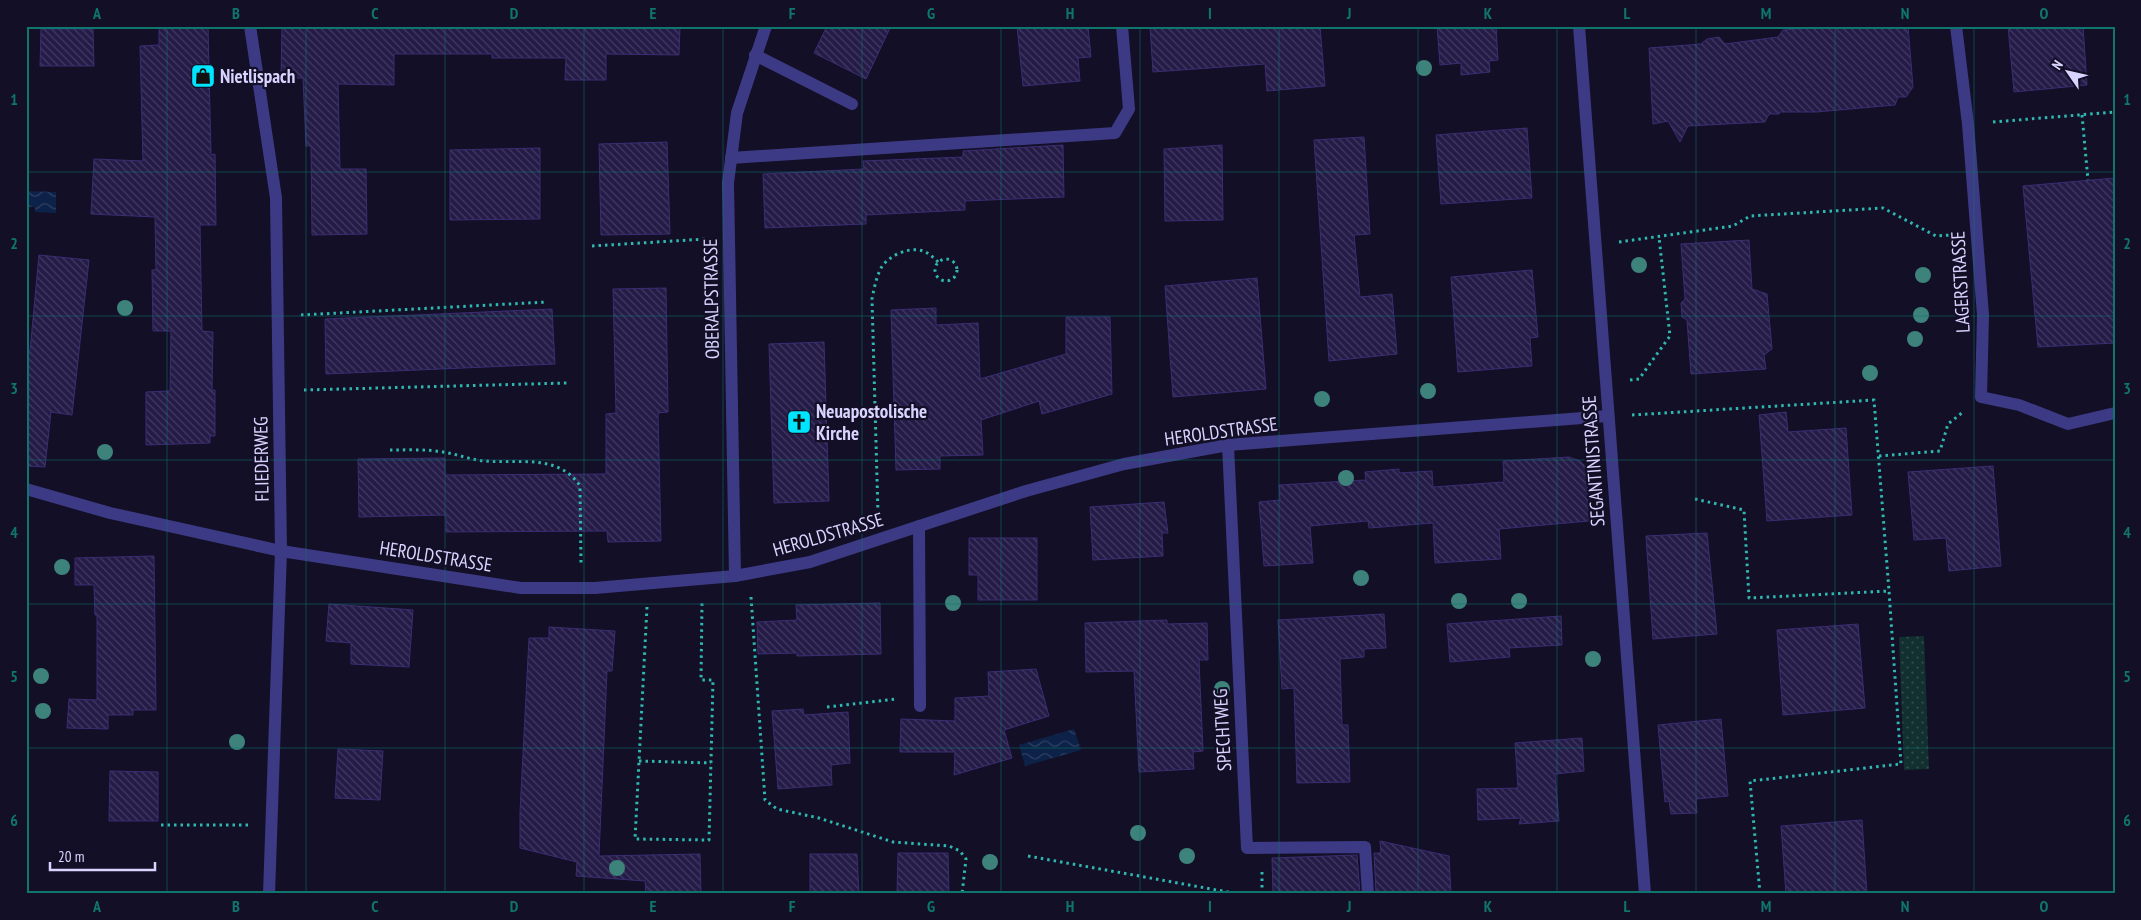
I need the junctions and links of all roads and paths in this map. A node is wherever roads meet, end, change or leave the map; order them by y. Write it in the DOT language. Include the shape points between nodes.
graph roads {
  1 [pos="250,26"];
  2 [pos="766,26"];
  3 [pos="1122,26"];
  4 [pos="1579,26"];
  5 [pos="1956,26"];
  6 [pos="755,55"];
  7 [pos="852,104"];
  8 [pos="2115,112"];
  9 [pos="2082,115"];
  10 [pos="1968,124"];
  11 [pos="731,158"];
  12 [pos="2088,180"];
  13 [pos="1977,234"];
  14 [pos="1659,237"];
  15 [pos="729,238"];
  16 [pos="592,246"];
  17 [pos="1596,246"];
  18 [pos="939,263"];
  19 [pos="547,302"];
  20 [pos="278,316"];
  21 [pos="1627,380"];
  22 [pos="567,383"];
  23 [pos="300,385"];
  24 [pos="1982,397"];
  25 [pos="2115,414"];
  26 [pos="1608,416"];
  27 [pos="1228,445"];
  28 [pos="390,450"];
  29 [pos="1879,456"];
  30 [pos="26,489"];
  31 [pos="1695,499"];
  32 [pos="919,526"];
  33 [pos="878,540"];
  34 [pos="281,551"];
  35 [pos="750,573"];
  36 [pos="735,576"];
  37 [pos="703,579"];
  38 [pos="648,584"];
  39 [pos="582,588"];
  40 [pos="1889,591"];
  41 [pos="920,701"];
  42 [pos="827,707"];
  43 [pos="639,761"];
  44 [pos="711,763"];
  45 [pos="162,825"];
  46 [pos="272,825"];
  47 [pos="1028,856"];
  48 [pos="269,894"];
  49 [pos="962,894"];
  50 [pos="1239,894"];
  51 [pos="1368,894"];
  52 [pos="1644,894"];
  53 [pos="1760,894"];
  1 -- 20 [label="street, FLIEDERWEG" via="276,198"];
  2 -- 6 [label="street, OBERALPSTRASSE"];
  3 -- 11 [label="street" via="1129,109 1115,133"];
  4 -- 17 [label="street, SEGANTINISTRASSE"];
  5 -- 10 [label="street, LAGERSTRASSE"];
  6 -- 7 [label="street"];
  6 -- 11 [label="street, OBERALPSTRASSE" via="737,113"];
  8 -- 9 [label="path"];
  9 -- 10 [label="path"];
  9 -- 12 [label="path"];
  10 -- 13 [label="street, LAGERSTRASSE"];
  11 -- 15 [label="street, OBERALPSTRASSE"];
  13 -- 14 [label="path" via="1936,236 1883,208 1750,216 1733,226"];
  13 -- 24 [label="street, LAGERSTRASSE" via="1983,315"];
  14 -- 17 [label="path"];
  14 -- 21 [label="path" via="1670,336 1639,379"];
  15 -- 16 [label="path"];
  15 -- 36 [label="street, OBERALPSTRASSE"];
  17 -- 26 [label="street, SEGANTINISTRASSE"];
  18 -- 18 [label="path" via="937,276 946,281 957,274 954,264 946,260"];
  18 -- 33 [label="path" via="922,250 908,250 890,258 882,267 872,299"];
  19 -- 20 [label="path"];
  20 -- 34 [label="street, FLIEDERWEG"];
  22 -- 23 [label="path" via="306,391"];
  24 -- 25 [label="street" via="2020,405 2068,424"];
  24 -- 29 [label="path" via="1948,424 1940,451"];
  26 -- 27 [label="street, HEROLDSTRASSE"];
  26 -- 29 [label="path" via="1685,414 1874,400"];
  26 -- 52 [label="street, SEGANTINISTRASSE"];
  27 -- 32 [label="street, HEROLDSTRASSE" via="1124,464"];
  27 -- 51 [label="street, SPECHTWEG" via="1246,848 1365,847"];
  28 -- 39 [label="path" via="443,452 483,461 536,461 553,465 575,478 580,486"];
  29 -- 40 [label="path"];
  30 -- 34 [label="street, HEROLDSTRASSE" via="110,513"];
  31 -- 40 [label="path" via="1744,510 1749,598"];
  32 -- 33 [label="street, HEROLDSTRASSE"];
  32 -- 41 [label="street"];
  33 -- 35 [label="street, HEROLDSTRASSE" via="810,562"];
  34 -- 39 [label="street, HEROLDSTRASSE" via="521,588"];
  34 -- 46 [label="street, FLIEDERWEG"];
  35 -- 36 [label="street, HEROLDSTRASSE"];
  35 -- 49 [label="path" via="765,800 777,809 819,818 893,842 949,846 960,851 966,860"];
  36 -- 37 [label="street, HEROLDSTRASSE"];
  37 -- 38 [label="street, HEROLDSTRASSE"];
  37 -- 44 [label="path" via="701,680 713,680"];
  38 -- 39 [label="street, HEROLDSTRASSE"];
  38 -- 43 [label="path"];
  40 -- 53 [label="path" via="1901,764 1750,781"];
  41 -- 42 [label="path"];
  43 -- 44 [label="path"];
  43 -- 44 [label="path" via="634,838 709,840"];
  45 -- 46 [label="path"];
  46 -- 48 [label="street, FLIEDERWEG"];
  47 -- 50 [label="path"];
}
